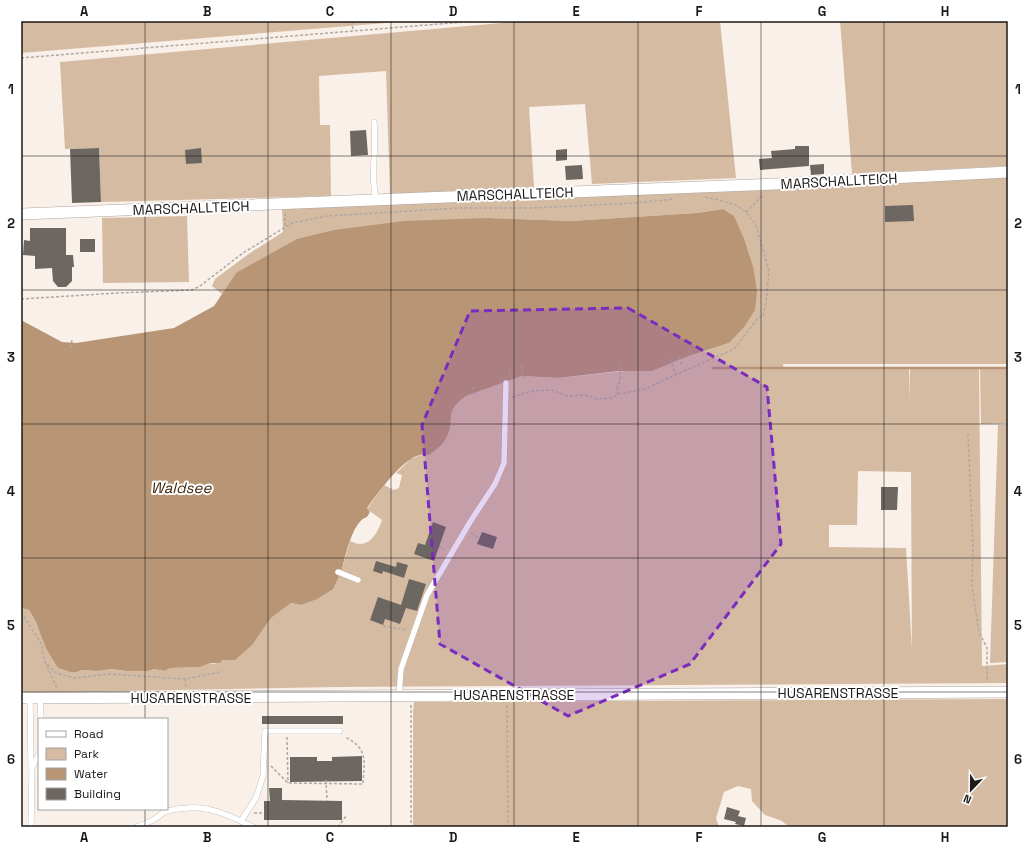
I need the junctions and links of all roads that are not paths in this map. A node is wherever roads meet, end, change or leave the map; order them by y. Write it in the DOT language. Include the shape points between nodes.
graph roads {
  1 [pos="374,122"];
  2 [pos="1008,172"];
  3 [pos="376,200"];
  4 [pos="22,214"];
  5 [pos="509,383"];
  6 [pos="338,572"];
  7 [pos="358,580"];
  8 [pos="1008,692"];
  9 [pos="398,696"];
  10 [pos="30,698"];
  11 [pos="40,718"];
  12 [pos="340,732"];
  13 [pos="38,756"];
  14 [pos="32,768"];
  15 [pos="166,810"];
  16 [pos="168,810"];
  17 [pos="241,821"];
  18 [pos="31,827"];
  19 [pos="137,827"];
  20 [pos="253,827"];
  1 -- 3 [label="lane" via="376,138 373,176"];
  2 -- 3 [label="street, MARSCHALLTEICH"];
  3 -- 4 [label="street, MARSCHALLTEICH"];
  5 -- 9 [label="lane" via="504,463 495,484 427,595 401,669"];
  6 -- 7 [label="lane"];
  8 -- 9 [label="street, HUSARENSTRASSE"];
  9 -- 10 [label="street, HUSARENSTRASSE"];
  10 -- 11 [label="lane"];
  10 -- 14 [label="lane"];
  12 -- 17 [label="lane" via="265,731 263,776 256,798"];
  13 -- 14 [label="lane"];
  14 -- 18 [label="lane"];
  15 -- 19 [label="lane" via="153,820"];
  16 -- 17 [label="lane" via="197,808 228,815"];
  17 -- 20 [label="lane"];
}
